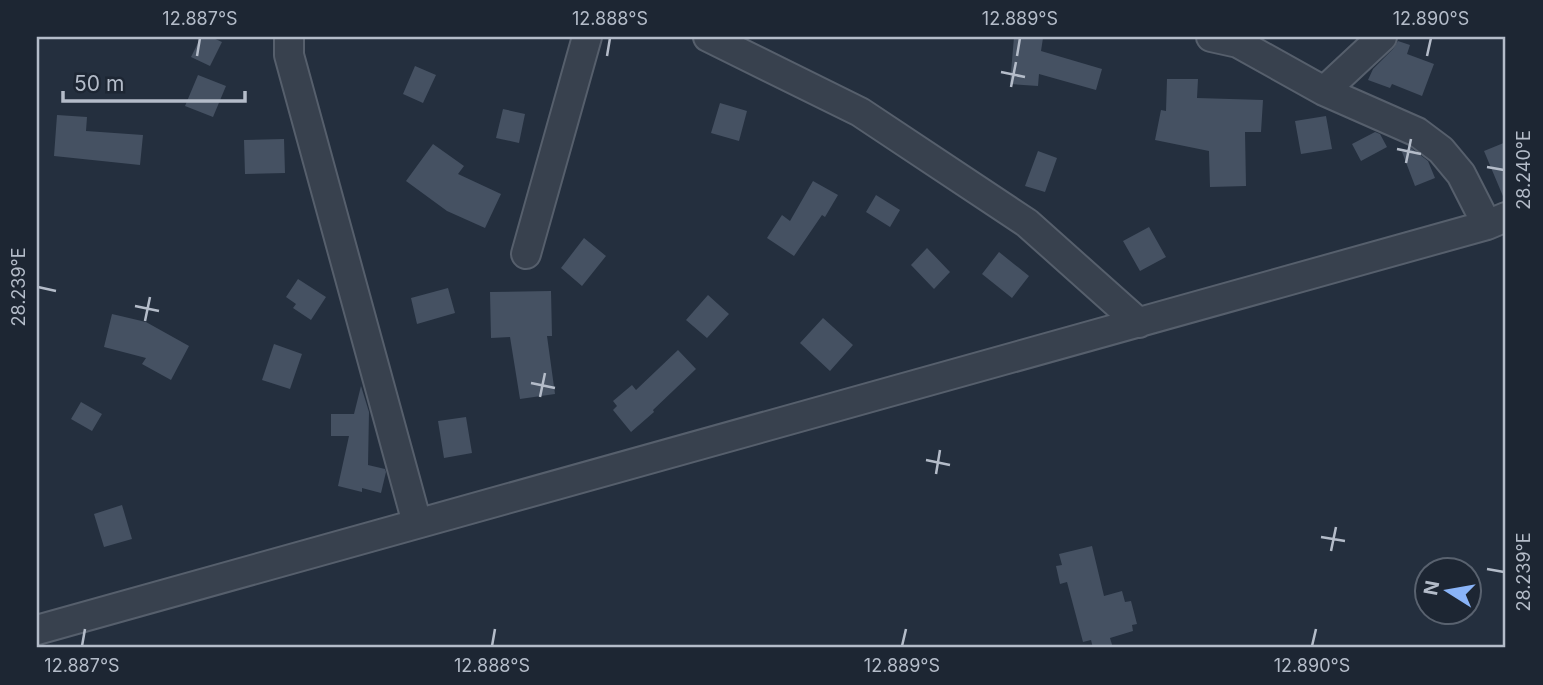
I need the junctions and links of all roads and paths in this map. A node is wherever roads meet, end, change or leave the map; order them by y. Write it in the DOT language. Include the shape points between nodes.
graph roads {
  1 [pos="289,37"];
  2 [pos="587,37"];
  3 [pos="708,37"];
  4 [pos="1211,37"];
  5 [pos="1382,37"];
  6 [pos="1239,40"];
  7 [pos="1324,91"];
  8 [pos="1497,221"];
  9 [pos="526,254"];
  10 [pos="1139,323"];
  11 [pos="417,523"];
  12 [pos="37,630"];
  1 -- 11 [label="street" via="289,55"];
  2 -- 9 [label="street"];
  3 -- 10 [label="street" via="860,111 1027,223"];
  4 -- 6 [label="street"];
  5 -- 7 [label="street"];
  6 -- 7 [label="street"];
  7 -- 8 [label="street" via="1416,132 1441,150"];
  8 -- 10 [label="street"];
  10 -- 11 [label="street"];
  11 -- 12 [label="street"];
}
